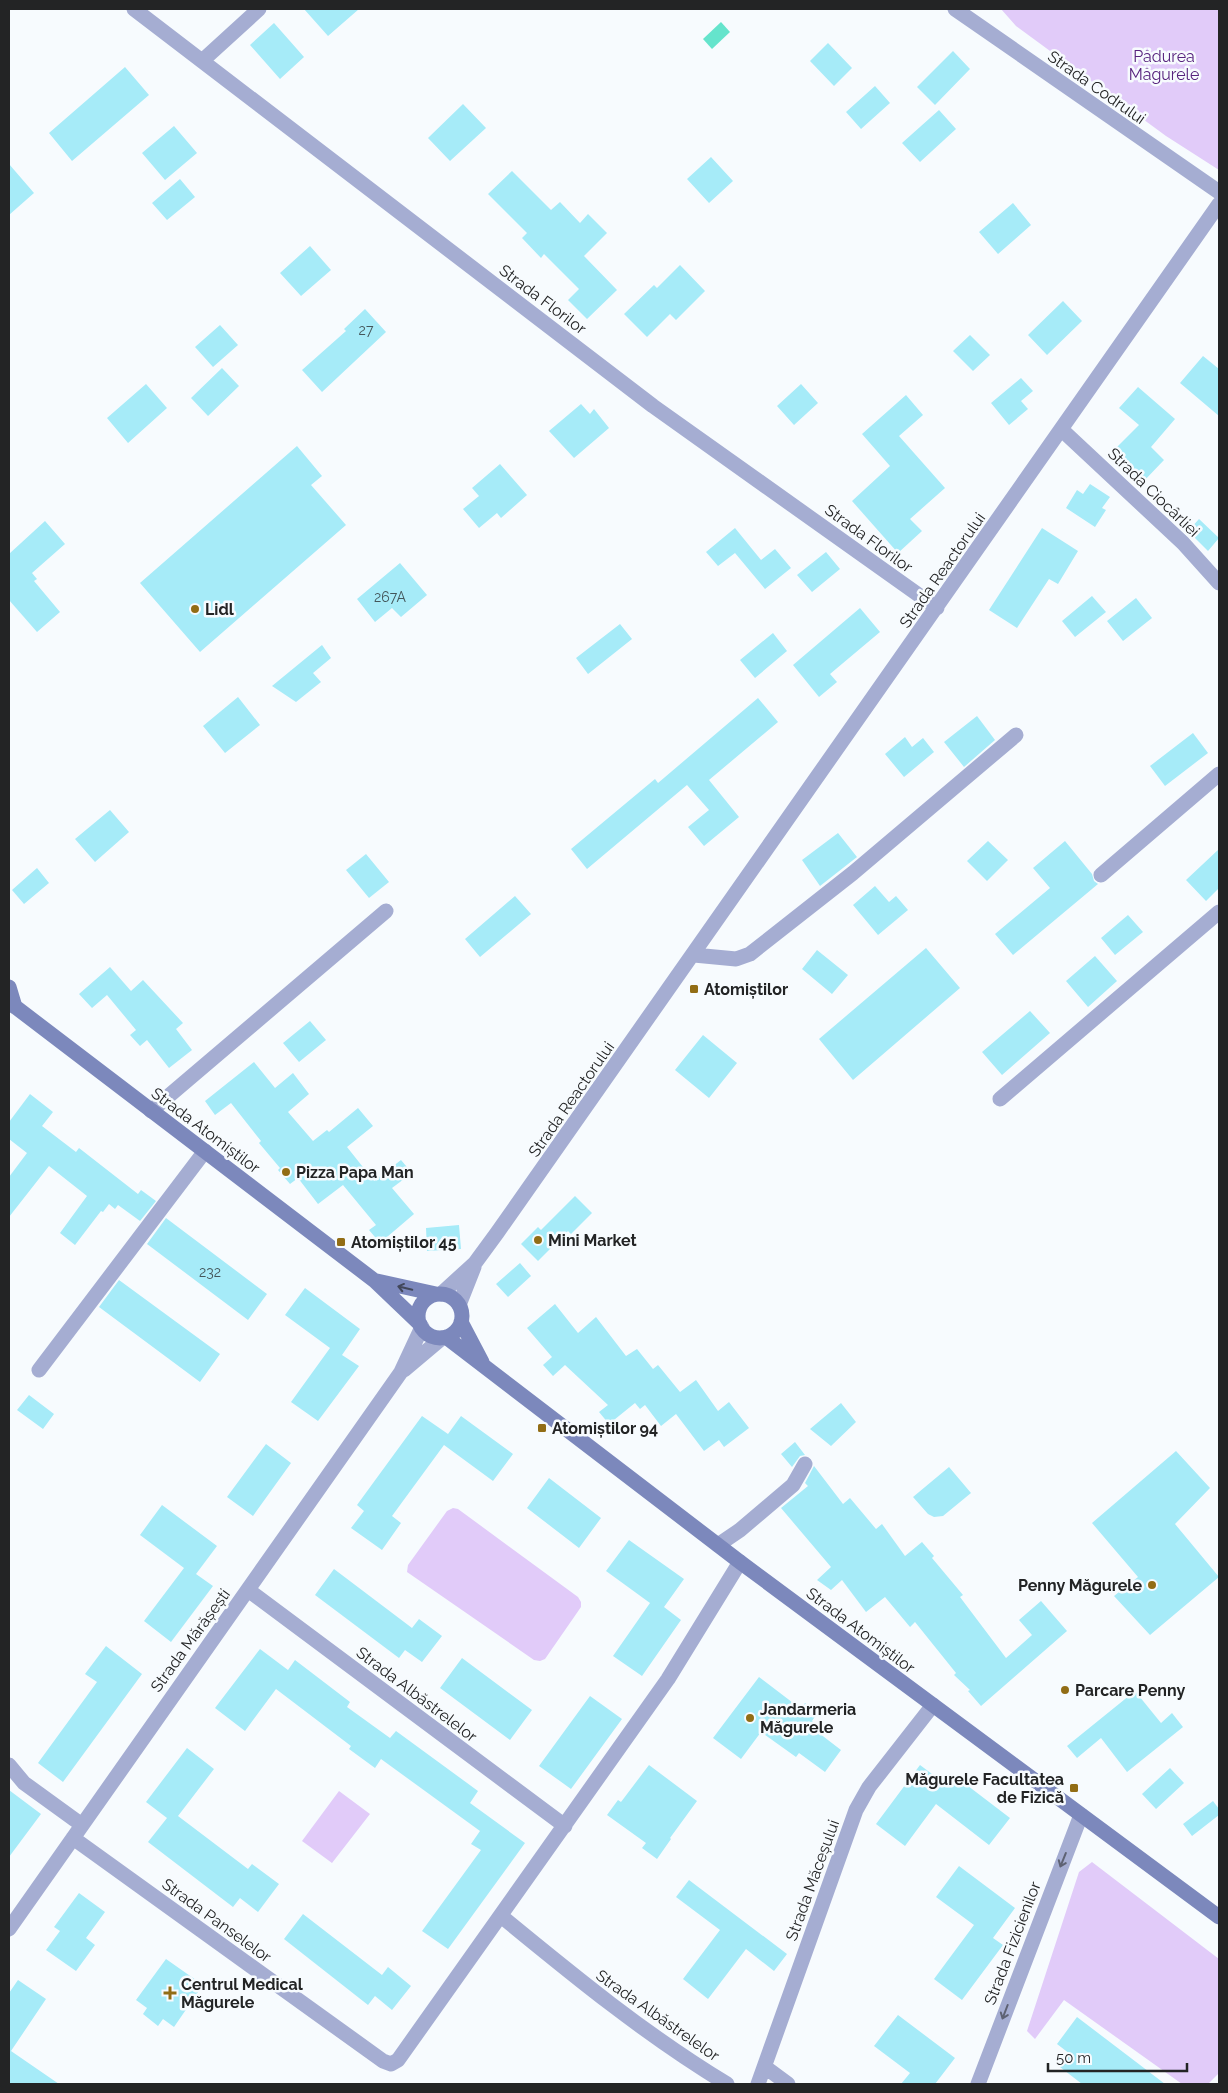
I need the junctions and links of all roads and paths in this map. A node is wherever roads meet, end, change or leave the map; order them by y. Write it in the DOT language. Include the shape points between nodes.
graph roads {
  1 [pos="134,9"];
  2 [pos="259,9"];
  3 [pos="955,9"];
  4 [pos="202,61"];
  5 [pos="1219,192"];
  6 [pos="1219,204"];
  7 [pos="1062,430"];
  8 [pos="1219,583"];
  9 [pos="936,608"];
  10 [pos="1016,735"];
  11 [pos="1219,774"];
  12 [pos="1101,875"];
  13 [pos="386,911"];
  14 [pos="1219,912"];
  15 [pos="694,955"];
  16 [pos="9,987"];
  17 [pos="12,1004"];
  18 [pos="1000,1099"];
  19 [pos="151,1110"];
  20 [pos="205,1151"];
  21 [pos="475,1263"];
  22 [pos="375,1281"];
  23 [pos="438,1294"];
  24 [pos="459,1305"];
  25 [pos="461,1322"];
  26 [pos="421,1326"];
  27 [pos="444,1337"];
  28 [pos="484,1366"];
  29 [pos="39,1370"];
  30 [pos="401,1372"];
  31 [pos="805,1464"];
  32 [pos="718,1545"];
  33 [pos="740,1562"];
  34 [pos="248,1590"];
  35 [pos="933,1705"];
  36 [pos="9,1765"];
  37 [pos="1081,1815"];
  38 [pos="565,1826"];
  39 [pos="78,1832"];
  40 [pos="501,1916"];
  41 [pos="1219,1918"];
  42 [pos="9,1929"];
  43 [pos="765,2067"];
  44 [pos="727,2084"];
  45 [pos="758,2084"];
  46 [pos="788,2084"];
  47 [pos="978,2084"];
  1 -- 4 [label="street, Strada Florilor"];
  2 -- 4 [label="street"];
  3 -- 5 [label="street, Strada Codrului"];
  4 -- 9 [label="street, Strada Florilor" via="653,406"];
  6 -- 7 [label="street, Strada Reactorului"];
  7 -- 8 [label="street, Strada Ciocârliei" via="1183,543"];
  7 -- 9 [label="street, Strada Reactorului"];
  9 -- 15 [label="street, Strada Reactorului"];
  10 -- 15 [label="street" via="750,954 736,959"];
  11 -- 12 [label="street"];
  13 -- 19 [label="street"];
  14 -- 18 [label="street"];
  15 -- 21 [label="street, Strada Reactorului"];
  16 -- 17 [label="main road, Strada Atomiștilor"];
  17 -- 19 [label="main road, Strada Atomiștilor"];
  19 -- 20 [label="main road, Strada Atomiștilor"];
  20 -- 22 [label="main road, Strada Atomiștilor"];
  20 -- 29 [label="street"];
  21 -- 23 [label="street, Strada Reactorului"];
  21 -- 24 [label="street, Strada Reactorului"];
  23 -- 22 [label="main road, Strada Atomiștilor, one-way"];
  22 -- 26 [label="main road, Strada Atomiștilor"];
  23 -- 24 [label="main road" via="452,1297"];
  23 -- 26 [label="main road" via="422,1304 418,1316"];
  24 -- 25 [label="main road"];
  25 -- 27 [label="main road" via="457,1330"];
  25 -- 28 [label="main road, Strada Atomiștilor"];
  26 -- 27 [label="main road" via="432,1336"];
  26 -- 30 [label="street, Strada Mărășești"];
  27 -- 28 [label="main road, Strada Atomiștilor"];
  27 -- 30 [label="street, Strada Mărășești"];
  28 -- 32 [label="main road, Strada Atomiștilor"];
  30 -- 34 [label="street, Strada Mărășești"];
  31 -- 32 [label="street" via="793,1485"];
  32 -- 33 [label="main road, Strada Atomiștilor"];
  33 -- 35 [label="main road, Strada Atomiștilor"];
  33 -- 38 [label="street" via="668,1679"];
  34 -- 38 [label="street, Strada Albăstrelelor"];
  34 -- 39 [label="street, Strada Mărășești"];
  35 -- 37 [label="main road, Strada Atomiștilor"];
  35 -- 43 [label="street, Strada Măceșului" via="869,1788 856,1810"];
  36 -- 39 [label="street, Strada Panselelor"];
  37 -- 41 [label="main road, Strada Atomiștilor"];
  37 -- 47 [label="street, Strada Fizicienilor, one-way"];
  38 -- 40 [label="street"];
  39 -- 40 [label="street, Strada Panselelor" via="391,2064 398,2060"];
  39 -- 42 [label="street, Strada Mărășești"];
  40 -- 44 [label="street, Strada Albăstrelelor" via="619,2012"];
  43 -- 45 [label="street, Strada Măceșului"];
  43 -- 46 [label="street"];
}
